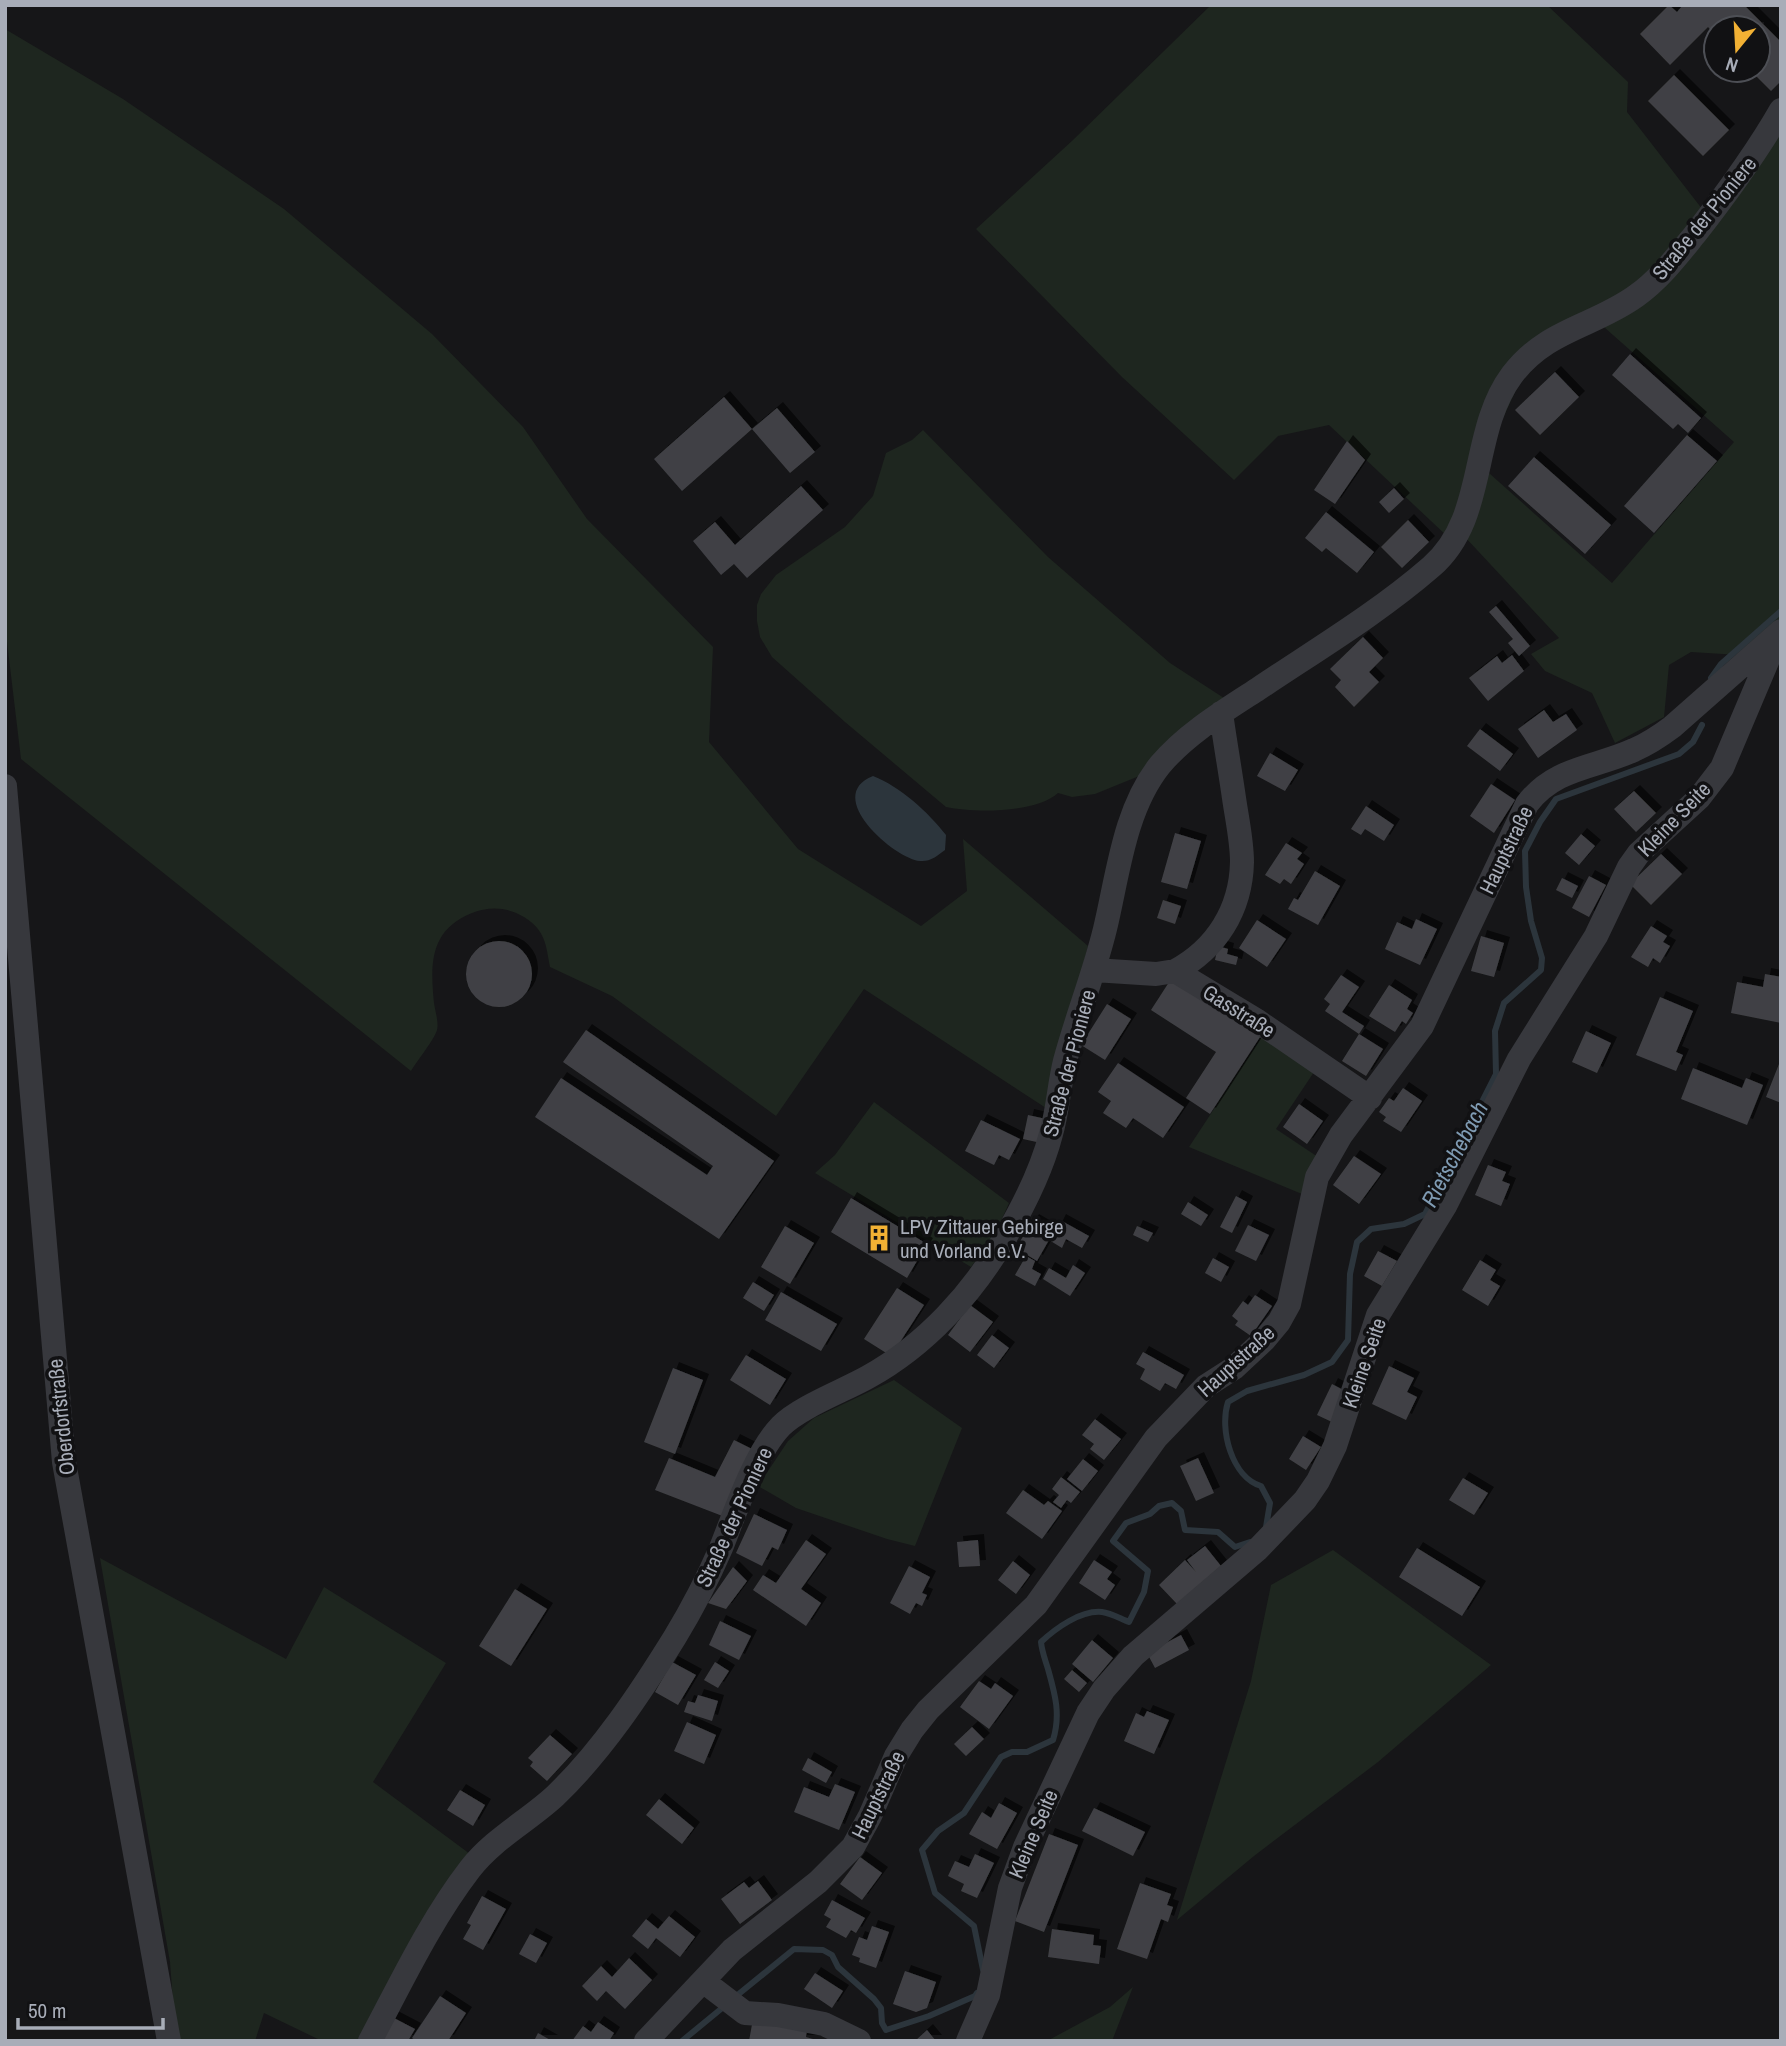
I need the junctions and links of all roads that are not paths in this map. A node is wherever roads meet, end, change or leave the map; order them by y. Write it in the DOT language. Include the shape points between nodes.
graph roads {
  1 [pos="1781,110"];
  2 [pos="1780,631"];
  3 [pos="1221,713"];
  4 [pos="5,786"];
  5 [pos="1094,970"];
  6 [pos="1175,971"];
  7 [pos="1370,1098"];
  8 [pos="709,1986"];
  9 [pos="169,2041"];
  10 [pos="370,2041"];
  11 [pos="646,2041"];
  12 [pos="859,2041"];
  13 [pos="968,2041"];
  1 -- 3 [label="street, Straße der Pioniere" via="1717,207 1649,286 1631,300 1543,344 1514,373 1490,413 1469,507 1444,555 1361,620"];
  2 -- 7 [label="street, Hauptstraße" via="1656,739 1568,772 1538,789 1422,1026"];
  2 -- 13 [label="street, Kleine Seite" via="1721,768 1699,798 1629,867 1596,936 1519,1059 1445,1206 1378,1315 1335,1446 1318,1481 1257,1550 1133,1656 1088,1713 1010,1888 988,1995"];
  3 -- 5 [label="street, Straße der Pioniere" via="1171,753 1142,795 1129,826"];
  3 -- 6 [label="street" via="1241,843 1240,882 1222,930 1210,947"];
  4 -- 9 [label="street, Oberdorfstraße" via="64,1462"];
  5 -- 6 [label="street"];
  5 -- 10 [label="street, Straße der Pioniere" via="1065,1060 1042,1161 992,1259 950,1312 911,1350 780,1427 745,1488 676,1636 589,1759 560,1791 472,1866"];
  6 -- 7 [label="street, Gasstraße"];
  7 -- 8 [label="street, Hauptstraße" via="1317,1177 1289,1304 1279,1322 1234,1368 1206,1386 1156,1438 1036,1605 912,1730 853,1847 818,1882 732,1950"];
  8 -- 11 [label="street, Hauptstraße"];
  8 -- 12 [label="street" via="745,2013 824,2024"];
}
